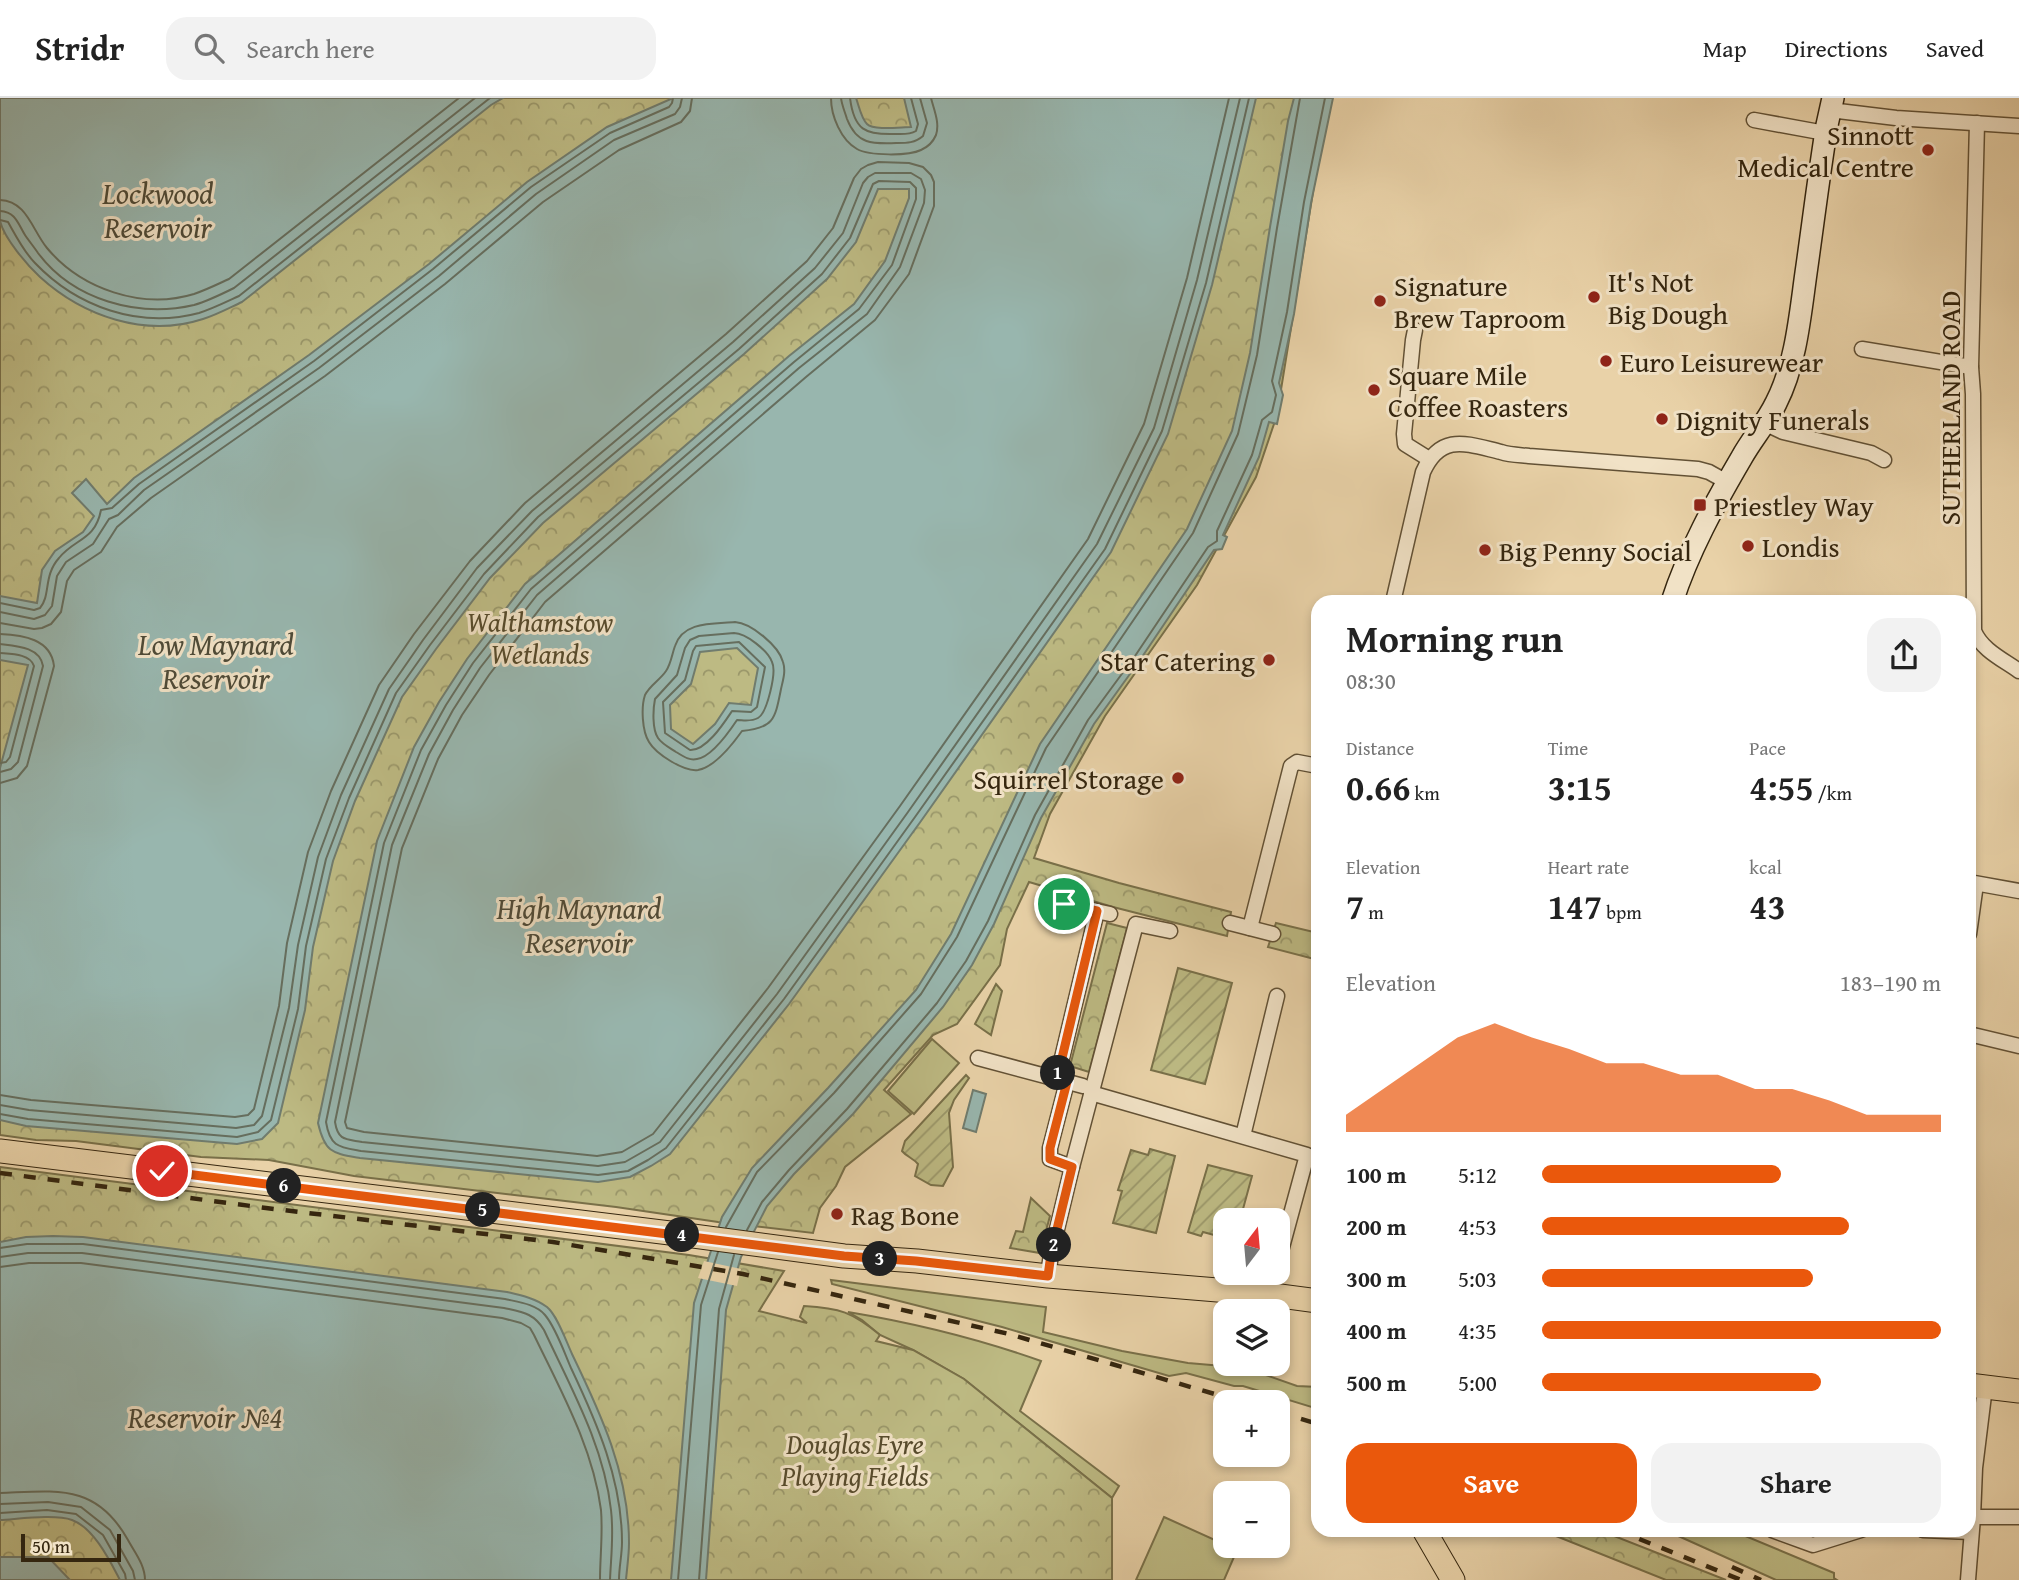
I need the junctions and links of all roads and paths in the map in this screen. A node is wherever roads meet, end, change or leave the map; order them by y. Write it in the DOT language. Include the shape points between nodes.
graph roads {
  1 [pos="1831,104"];
  2 [pos="1754,120"];
  3 [pos="1977,123"];
  4 [pos="2019,126"];
  5 [pos="1825,133"];
  6 [pos="1415,330"];
  7 [pos="1863,349"];
  8 [pos="1971,368"];
  9 [pos="1764,423"];
  10 [pos="1429,459"];
  11 [pos="1884,460"];
  12 [pos="1727,482"];
  13 [pos="1395,595"];
  14 [pos="1674,595"];
  15 [pos="1974,595"];
  16 [pos="1976,636"];
  17 [pos="2019,671"];
  18 [pos="1311,765"];
  19 [pos="1976,884"];
  20 [pos="2019,891"];
  21 [pos="1064,904"];
  22 [pos="1230,923"];
  23 [pos="1250,928"];
  24 [pos="1170,931"];
  25 [pos="1273,934"];
  26 [pos="1277,996"];
  27 [pos="1976,1036"];
  28 [pos="2019,1046"];
  29 [pos="978,1058"];
  30 [pos="1062,1081"];
  31 [pos="1087,1090"];
  32 [pos="1242,1136"];
  33 [pos="0,1151"];
  34 [pos="1072,1167"];
  35 [pos="1290,1218"];
  36 [pos="1048,1276"];
  37 [pos="1311,1300"];
  38 [pos="1977,1386"];
  39 [pos="2019,1391"];
  40 [pos="1976,1517"];
  41 [pos="2019,1517"];
  42 [pos="1428,1537"];
  43 [pos="1791,1537"];
  44 [pos="1839,1537"];
  45 [pos="1971,1537"];
  46 [pos="1452,1580"];
  47 [pos="1968,1580"];
  1 -- 3 [label="street" via="1896,118"];
  1 -- 5 [label="main road"];
  2 -- 5 [label="street"];
  3 -- 4 [label="street"];
  3 -- 8 [label="street, SUTHERLAND ROAD"];
  5 -- 9 [label="main road" via="1793,352 1780,395"];
  6 -- 10 [label="street" via="1405,444"];
  7 -- 8 [label="street"];
  8 -- 15 [label="street, SUTHERLAND ROAD"];
  9 -- 11 [label="street"];
  9 -- 12 [label="main road"];
  10 -- 12 [label="street" via="1444,447 1467,443 1506,454 1698,469"];
  10 -- 13 [label="street"];
  12 -- 14 [label="main road"];
  16 -- 17 [label="street, SUTHERLAND ROAD" via="1984,647"];
  18 -- 23 [label="street" via="1297,762 1291,766"];
  19 -- 20 [label="street"];
  21 -- 30 [label="street" via="1103,912"];
  22 -- 23 [label="street"];
  23 -- 25 [label="street"];
  24 -- 31 [label="street" via="1136,924"];
  26 -- 32 [label="street"];
  27 -- 28 [label="street"];
  29 -- 30 [label="street"];
  30 -- 31 [label="street"];
  30 -- 34 [label="street" via="1050,1159"];
  31 -- 32 [label="street"];
  31 -- 34 [label="street"];
  32 -- 35 [label="street" via="1307,1155"];
  33 -- 36 [label="main road" via="844,1256"];
  34 -- 36 [label="street"];
  36 -- 37 [label="main road"];
  38 -- 39 [label="main road"];
  40 -- 41 [label="street"];
  42 -- 46 [label="main road"];
  43 -- 44 [label="street" via="1813,1545"];
  45 -- 47 [label="street"];
}
